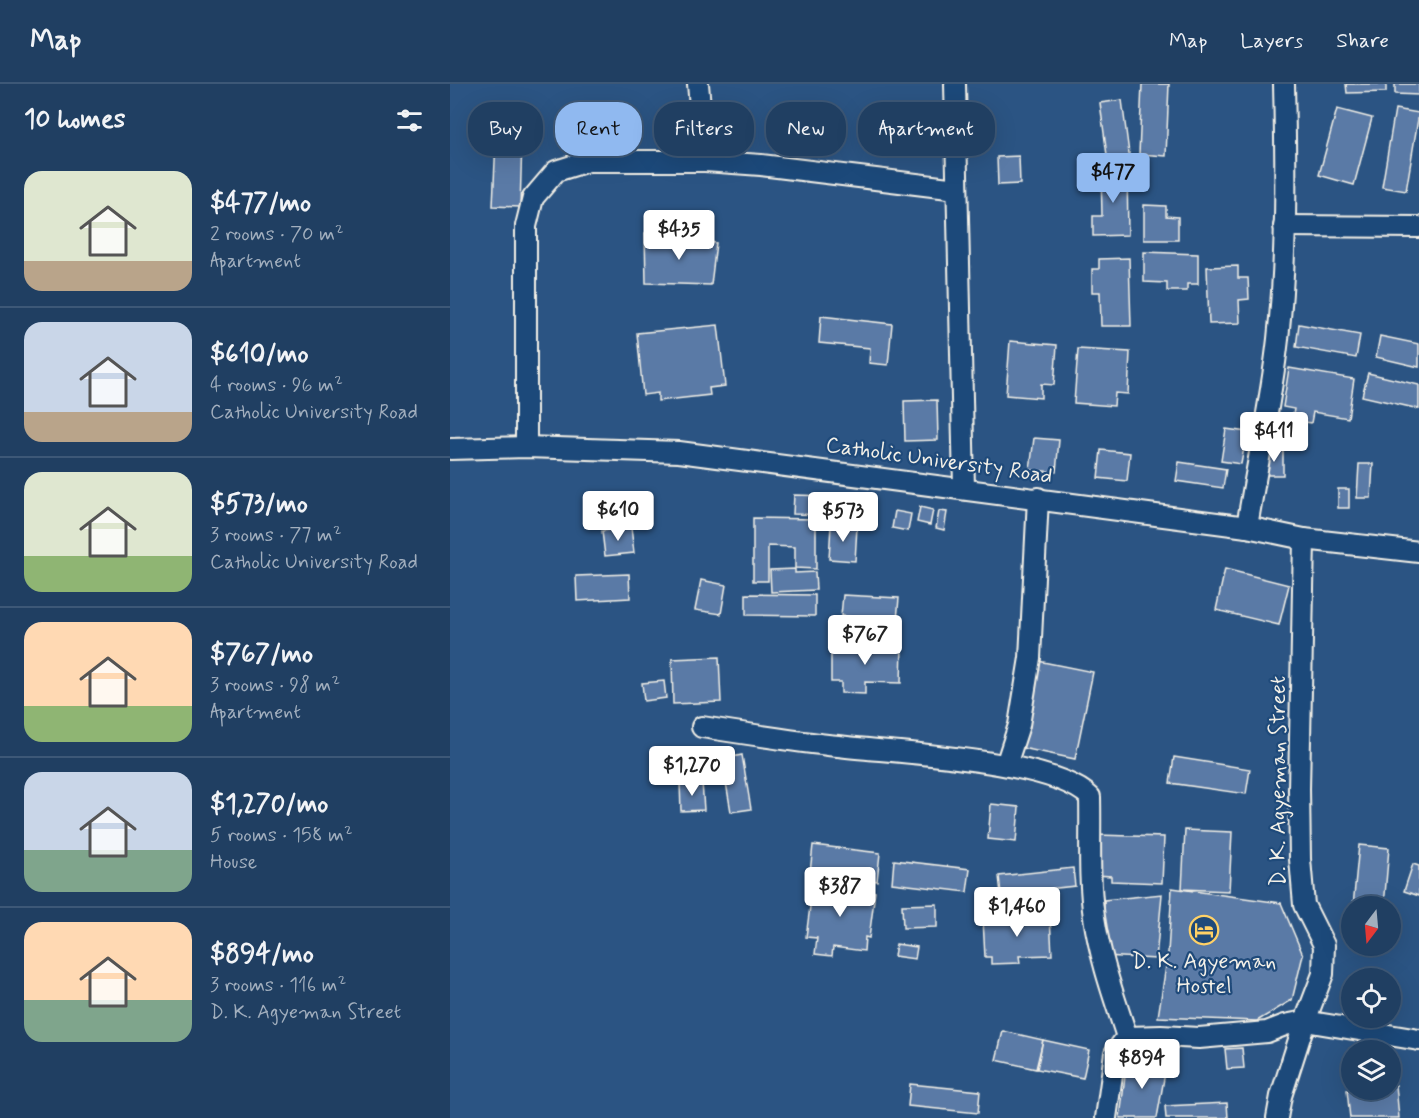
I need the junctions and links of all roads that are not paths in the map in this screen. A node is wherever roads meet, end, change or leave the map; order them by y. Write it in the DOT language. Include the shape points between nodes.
graph roads {
  1 [pos="698,84"];
  2 [pos="955,84"];
  3 [pos="1284,84"];
  4 [pos="705,161"];
  5 [pos="957,189"];
  6 [pos="1284,226"];
  7 [pos="1419,227"];
  8 [pos="526,447"];
  9 [pos="450,449"];
  10 [pos="964,488"];
  11 [pos="1038,498"];
  12 [pos="1247,527"];
  13 [pos="1304,539"];
  14 [pos="1419,552"];
  15 [pos="702,728"];
  16 [pos="1006,765"];
  17 [pos="1305,1021"];
  18 [pos="1127,1037"];
  19 [pos="1419,1040"];
  20 [pos="1106,1118"];
  21 [pos="1277,1118"];
  1 -- 4 [label="street"];
  2 -- 5 [label="street"];
  3 -- 6 [label="street"];
  4 -- 5 [label="street"];
  4 -- 8 [label="street" via="588,161 556,171 533,198 526,226"];
  5 -- 10 [label="street"];
  6 -- 7 [label="street"];
  6 -- 12 [label="street" via="1278,340"];
  8 -- 9 [label="street, Catholic University Road"];
  8 -- 10 [label="street, Catholic University Road" via="679,452"];
  10 -- 11 [label="street, Catholic University Road"];
  11 -- 12 [label="street, Catholic University Road"];
  11 -- 16 [label="street" via="1030,658 1019,725"];
  12 -- 13 [label="street, Catholic University Road"];
  13 -- 14 [label="street, Catholic University Road"];
  13 -- 17 [label="street, D. K. Agyeman Street" via="1300,859 1304,905 1324,945 1323,974"];
  15 -- 16 [label="street"];
  16 -- 18 [label="street" via="1052,777 1081,788 1090,796 1093,914 1100,952"];
  17 -- 18 [label="street" via="1267,1032 1199,1038"];
  17 -- 19 [label="street"];
  17 -- 21 [label="street, D. K. Agyeman Street"];
  18 -- 20 [label="street" via="1115,1053"];
}
